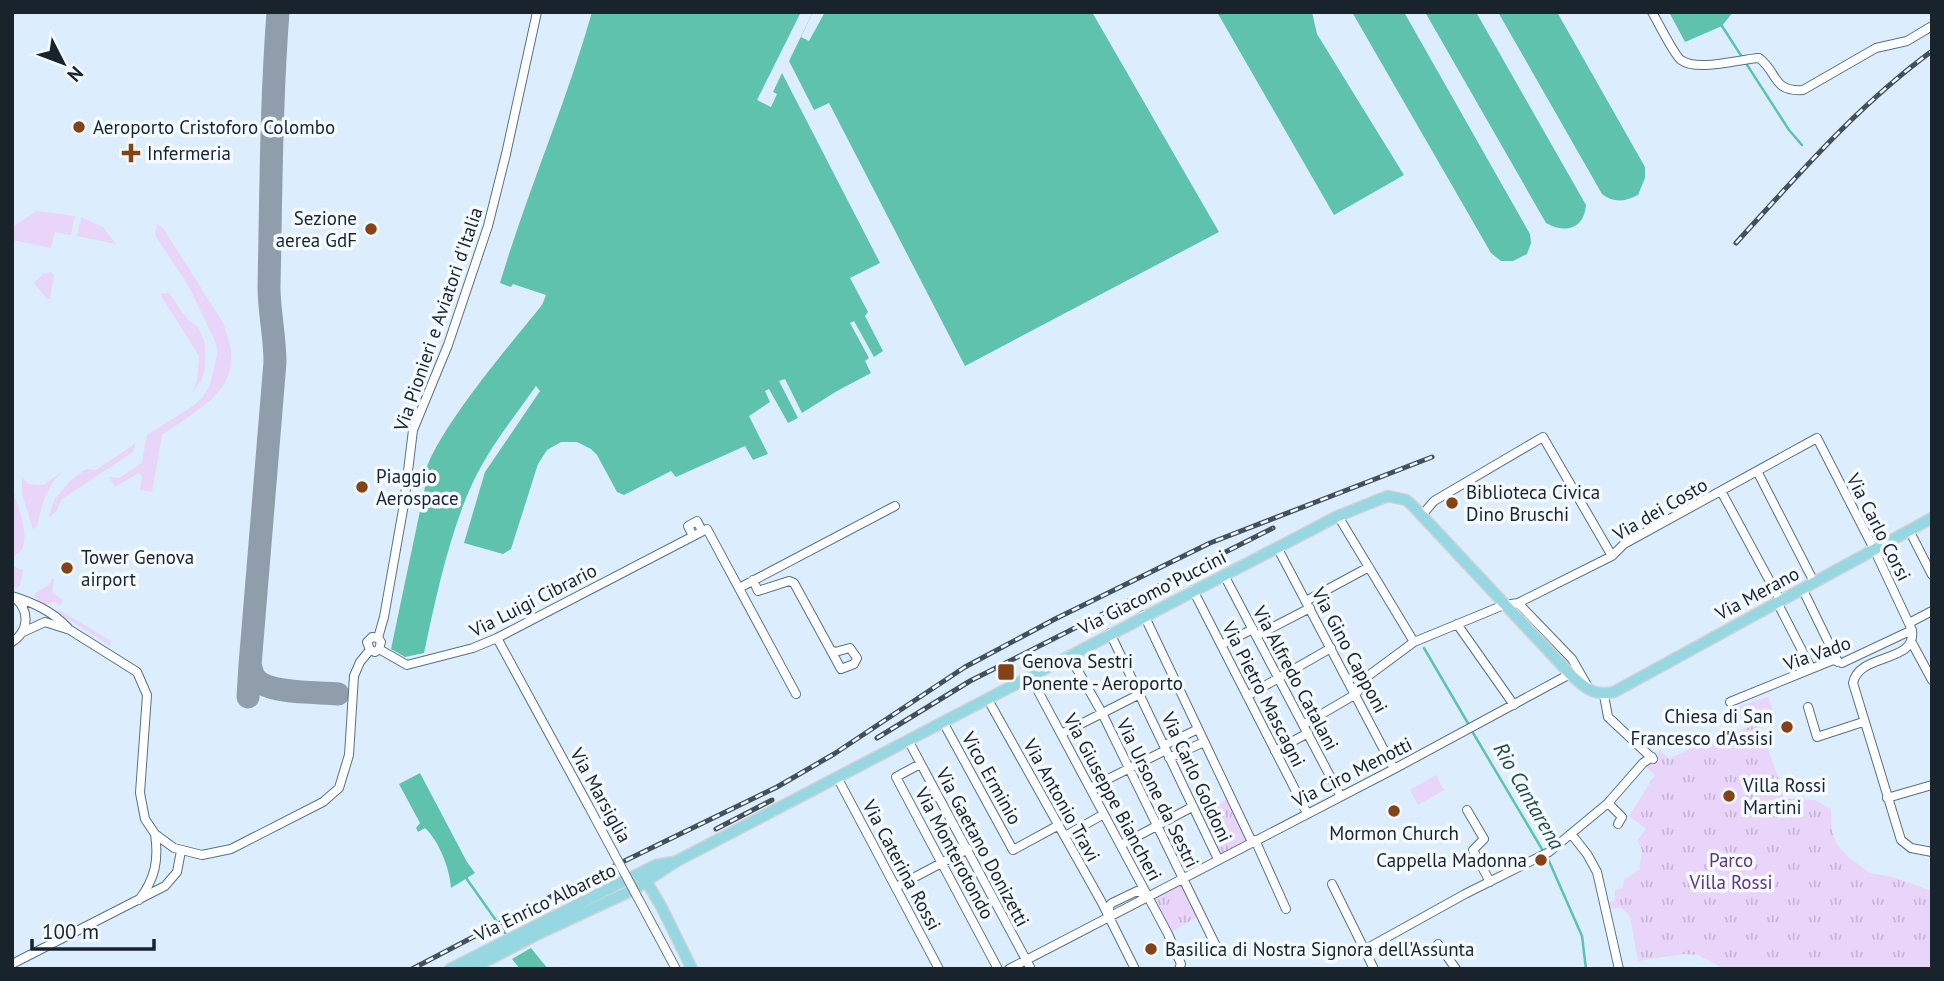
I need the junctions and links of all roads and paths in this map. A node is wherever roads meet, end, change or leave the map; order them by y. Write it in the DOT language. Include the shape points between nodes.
graph roads {
  1 [pos="537,12"];
  2 [pos="1652,12"];
  3 [pos="1932,26"];
  4 [pos="1817,438"];
  5 [pos="1757,471"];
  6 [pos="1721,491"];
  7 [pos="895,506"];
  8 [pos="1422,515"];
  9 [pos="1338,516"];
  10 [pos="1932,518"];
  11 [pos="1909,530"];
  12 [pos="1277,547"];
  13 [pos="1874,549"];
  14 [pos="1612,556"];
  15 [pos="1369,567"];
  16 [pos="1224,575"];
  17 [pos="1932,575"];
  18 [pos="753,580"];
  19 [pos="1815,582"];
  20 [pos="741,587"];
  21 [pos="1802,588"];
  22 [pos="1193,590"];
  23 [pos="12,597"];
  24 [pos="1778,601"];
  25 [pos="1518,603"];
  26 [pos="1308,604"];
  27 [pos="1504,605"];
  28 [pos="1932,611"];
  29 [pos="1144,615"];
  30 [pos="1457,624"];
  31 [pos="1911,627"];
  32 [pos="70,630"];
  33 [pos="23,632"];
  34 [pos="1254,632"];
  35 [pos="1110,633"];
  36 [pos="378,638"];
  37 [pos="497,638"];
  38 [pos="12,642"];
  39 [pos="1414,642"];
  40 [pos="1912,643"];
  41 [pos="1221,645"];
  42 [pos="1331,648"];
  43 [pos="370,650"];
  44 [pos="381,650"];
  45 [pos="831,650"];
  46 [pos="1069,654"];
  47 [pos="1838,662"];
  48 [pos="1811,668"];
  49 [pos="1570,674"];
  50 [pos="1030,676"];
  51 [pos="1279,678"];
  52 [pos="1932,680"];
  53 [pos="796,694"];
  54 [pos="1140,694"];
  55 [pos="1356,694"];
  56 [pos="1597,694"];
  57 [pos="1247,696"];
  58 [pos="987,698"];
  59 [pos="1730,702"];
  60 [pos="1514,705"];
  61 [pos="1808,707"];
  62 [pos="1102,713"];
  63 [pos="943,722"];
  64 [pos="1863,722"];
  65 [pos="1303,724"];
  66 [pos="1198,729"];
  67 [pos="1308,733"];
  68 [pos="1061,734"];
  69 [pos="908,740"];
  70 [pos="1204,742"];
  71 [pos="1166,751"];
  72 [pos="1275,751"];
  73 [pos="920,764"];
  74 [pos="1129,769"];
  75 [pos="1394,769"];
  76 [pos="837,777"];
  77 [pos="1932,785"];
  78 [pos="1090,788"];
  79 [pos="1340,795"];
  80 [pos="1887,798"];
  81 [pos="1608,803"];
  82 [pos="1192,807"];
  83 [pos="1467,810"];
  84 [pos="1307,813"];
  85 [pos="1104,814"];
  86 [pos="1620,820"];
  87 [pos="1059,825"];
  88 [pos="1157,825"];
  89 [pos="155,834"];
  90 [pos="1572,835"];
  91 [pos="1065,836"];
  92 [pos="1254,841"];
  93 [pos="1121,845"];
  94 [pos="968,849"];
  95 [pos="181,851"];
  96 [pos="1932,852"];
  97 [pos="1218,859"];
  98 [pos="942,863"];
  99 [pos="659,869"];
  100 [pos="644,877"];
  101 [pos="1181,879"];
  102 [pos="170,880"];
  103 [pos="151,881"];
  104 [pos="1490,882"];
  105 [pos="1332,884"];
  106 [pos="896,887"];
  107 [pos="656,897"];
  108 [pos="1149,897"];
  109 [pos="138,902"];
  110 [pos="1286,909"];
  111 [pos="1109,917"];
  112 [pos="1438,944"];
  113 [pos="1216,946"];
  114 [pos="1364,950"];
  115 [pos="1026,960"];
  116 [pos="12,964"];
  117 [pos="1180,966"];
  118 [pos="1453,968"];
  119 [pos="450,969"];
  120 [pos="471,969"];
  121 [pos="676,969"];
  122 [pos="692,969"];
  123 [pos="939,969"];
  124 [pos="998,969"];
  125 [pos="1009,969"];
  126 [pos="1031,969"];
  127 [pos="1135,969"];
  128 [pos="1374,969"];
  129 [pos="1619,969"];
  1 -- 36 [label="street, Via Pionieri e Aviatori d'Italia" via="488,226 448,345 413,430"];
  2 -- 3 [label="street" via="1680,60 1692,64 1762,60 1784,89 1803,90 1876,48 1907,41"];
  4 -- 5 [label="street, Via dei Costo"];
  4 -- 13 [label="street, Via Carlo Corsi"];
  5 -- 6 [label="street, Via dei Costo"];
  5 -- 19 [label="street"];
  6 -- 14 [label="street, Via dei Costo" via="1624,544"];
  6 -- 24 [label="street"];
  7 -- 18 [label="street"];
  8 -- 9 [label="main road, Via Giacomo Puccini" via="1406,500 1388,496"];
  8 -- 14 [label="street" via="1434,501 1543,438"];
  8 -- 27 [label="main road, Via Giacomo Puccini"];
  9 -- 12 [label="main road, Via Giacomo Puccini"];
  9 -- 15 [label="street"];
  10 -- 11 [label="main road, Via Merano"];
  11 -- 13 [label="main road, Via Merano"];
  11 -- 17 [label="street"];
  12 -- 16 [label="main road, Via Giacomo Puccini"];
  12 -- 26 [label="street, Via Gino Capponi"];
  13 -- 19 [label="main road, Via Merano" via="1861,562"];
  13 -- 31 [label="street, Via Carlo Corsi"];
  14 -- 25 [label="street, Via dei Costo"];
  15 -- 26 [label="street"];
  15 -- 39 [label="street"];
  16 -- 22 [label="main road, Via Giacomo Puccini"];
  16 -- 34 [label="street, Via Alfredo Catalani"];
  18 -- 20 [label="street"];
  18 -- 45 [label="street" via="758,591 794,583"];
  19 -- 21 [label="main road, Via Merano"];
  20 -- 37 [label="street, Via Luigi Cibrario" via="707,529"];
  20 -- 53 [label="street, Via Luigi Cibrario"];
  21 -- 24 [label="main road, Via Merano"];
  21 -- 47 [label="street"];
  22 -- 29 [label="main road, Via Giacomo Puccini"];
  22 -- 41 [label="street, Via Pietro Mascagni"];
  23 -- 32 [label="street" via="34,603"];
  23 -- 33 [label="street" via="25,613"];
  24 -- 48 [label="street"];
  24 -- 56 [label="main road, Via Merano" via="1614,692"];
  25 -- 27 [label="street, Via dei Costo"];
  25 -- 56 [label="street" via="1572,659"];
  26 -- 34 [label="street"];
  26 -- 42 [label="street, Via Gino Capponi"];
  27 -- 30 [label="street, Via dei Costo"];
  27 -- 49 [label="main road, Via Giacomo Puccini"];
  28 -- 31 [label="street, Via Vado"];
  29 -- 35 [label="main road, Via Giacomo Puccini"];
  29 -- 66 [label="street"];
  30 -- 39 [label="street, Via dei Costo"];
  30 -- 60 [label="street"];
  31 -- 40 [label="street"];
  31 -- 47 [label="street, Via Vado"];
  32 -- 33 [label="street" via="45,622"];
  32 -- 89 [label="street" via="138,672 143,681 148,695 140,793 145,819"];
  33 -- 38 [label="street"];
  34 -- 41 [label="street"];
  34 -- 51 [label="street, Via Alfredo Catalani"];
  35 -- 46 [label="main road, Via Giacomo Puccini"];
  35 -- 54 [label="street, Via Carlo Goldoni"];
  36 -- 43 [label="street, Via Pionieri e Aviatori d'Italia" via="367,642"];
  36 -- 44 [label="street, Via Pionieri e Aviatori d'Italia"];
  37 -- 44 [label="street, Via Luigi Cibrario" via="403,665"];
  37 -- 121 [label="street, Via Marsiglia, bridge"];
  39 -- 55 [label="street, Via dei Costo" via="1368,677"];
  40 -- 52 [label="street"];
  40 -- 64 [label="street" via="1855,675 1853,688"];
  41 -- 57 [label="street, Via Pietro Mascagni"];
  42 -- 51 [label="street"];
  42 -- 55 [label="street, Via Gino Capponi"];
  43 -- 44 [label="street"];
  43 -- 95 [label="street, Via Pionieri e Aviatori d'Italia" via="354,676 349,755 339,788 323,802 231,849 202,855"];
  45 -- 45 [label="street" via="850,648 857,658 841,669"];
  46 -- 50 [label="main road, Via Giacomo Puccini"];
  46 -- 62 [label="street, Via Ursone da Sestri"];
  47 -- 48 [label="street, Via Vado"];
  48 -- 59 [label="street, Via Vado"];
  49 -- 56 [label="main road, Via Giacomo Puccini"];
  49 -- 60 [label="street, Via Ciro Menotti"];
  50 -- 58 [label="main road, Via Giacomo Puccini"];
  50 -- 68 [label="street, Via Giuseppe Biancheri"];
  51 -- 57 [label="street"];
  51 -- 65 [label="street, Via Alfredo Catalani"];
  54 -- 62 [label="street"];
  54 -- 71 [label="street, Via Carlo Goldoni"];
  55 -- 65 [label="street, Via dei Costo"];
  55 -- 75 [label="street, Via Gino Capponi"];
  56 -- 81 [label="street" via="1608,717 1653,758 1643,763"];
  57 -- 72 [label="street, Via Pietro Mascagni"];
  58 -- 63 [label="main road, Via Giacomo Puccini"];
  58 -- 87 [label="street, Via Antonio Travi"];
  60 -- 75 [label="street, Via Ciro Menotti"];
  61 -- 64 [label="street" via="1818,737"];
  62 -- 68 [label="street"];
  62 -- 74 [label="street, Via Ursone da Sestri"];
  63 -- 69 [label="main road, Via Giacomo Puccini"];
  63 -- 87 [label="street, Vico Erminio" via="1013,850"];
  64 -- 80 [label="street"];
  65 -- 67 [label="street, Via Alfredo Catalani"];
  66 -- 70 [label="street"];
  66 -- 71 [label="street"];
  67 -- 72 [label="street"];
  67 -- 79 [label="street, Via Alfredo Catalani"];
  68 -- 78 [label="street, Via Giuseppe Biancheri"];
  69 -- 73 [label="street, Via Gaetano Donizetti"];
  69 -- 76 [label="main road, Via Giacomo Puccini"];
  70 -- 71 [label="street"];
  70 -- 92 [label="street"];
  71 -- 74 [label="street"];
  71 -- 82 [label="street, Via Carlo Goldoni"];
  72 -- 84 [label="street, Via Pietro Mascagni"];
  73 -- 94 [label="street, Via Gaetano Donizetti"];
  73 -- 98 [label="street, Via Monterotondo" via="897,776"];
  74 -- 78 [label="street"];
  74 -- 88 [label="street, Via Ursone da Sestri"];
  75 -- 79 [label="street, Via Ciro Menotti"];
  76 -- 99 [label="main road, Via Giacomo Puccini"];
  76 -- 106 [label="street, Via Caterina Rossi"];
  77 -- 80 [label="street"];
  78 -- 85 [label="street, Via Giuseppe Biancheri"];
  79 -- 84 [label="street, Via Ciro Menotti"];
  80 -- 96 [label="street" via="1906,846"];
  81 -- 86 [label="street"];
  81 -- 90 [label="street"];
  82 -- 88 [label="street"];
  82 -- 97 [label="street, Via Carlo Goldoni"];
  83 -- 104 [label="street" via="1484,839 1473,850"];
  84 -- 92 [label="street, Via Ciro Menotti"];
  85 -- 91 [label="street"];
  85 -- 93 [label="street, Via Giuseppe Biancheri"];
  87 -- 91 [label="street, Via Antonio Travi"];
  88 -- 93 [label="street"];
  88 -- 101 [label="street, Via Ursone da Sestri"];
  89 -- 95 [label="street"];
  89 -- 103 [label="street" via="158,851"];
  90 -- 104 [label="street"];
  90 -- 129 [label="street" via="1597,872"];
  91 -- 111 [label="street, Via Antonio Travi"];
  92 -- 97 [label="street, Via Ciro Menotti"];
  92 -- 110 [label="street"];
  93 -- 108 [label="street, Via Giuseppe Biancheri"];
  94 -- 98 [label="street"];
  94 -- 115 [label="street, Via Gaetano Donizetti"];
  95 -- 102 [label="street" via="177,872"];
  97 -- 101 [label="street, Via Ciro Menotti"];
  98 -- 106 [label="street"];
  98 -- 124 [label="street, Via Monterotondo"];
  99 -- 100 [label="main road, Via Enrico Albareto"];
  99 -- 107 [label="main road"];
  100 -- 107 [label="main road"];
  100 -- 119 [label="main road, Via Enrico Albareto"];
  100 -- 120 [label="main road, Via Enrico Albareto" via="633,890"];
  101 -- 108 [label="street, Via Ciro Menotti"];
  101 -- 113 [label="street, Via Ursone da Sestri"];
  102 -- 103 [label="street"];
  102 -- 109 [label="street"];
  103 -- 109 [label="street"];
  104 -- 114 [label="street"];
  105 -- 114 [label="street"];
  106 -- 123 [label="street, Via Caterina Rossi"];
  107 -- 122 [label="main road"];
  108 -- 111 [label="street, Via Ciro Menotti" via="1137,891 1109,906"];
  108 -- 117 [label="street, Via Giuseppe Biancheri"];
  109 -- 116 [label="street"];
  111 -- 115 [label="street, Via Ciro Menotti"];
  111 -- 127 [label="street, Via Antonio Travi"];
  112 -- 118 [label="street"];
  114 -- 128 [label="street"];
  115 -- 125 [label="street, Via Ciro Menotti"];
  115 -- 126 [label="street, Via Gaetano Donizetti"];
}
